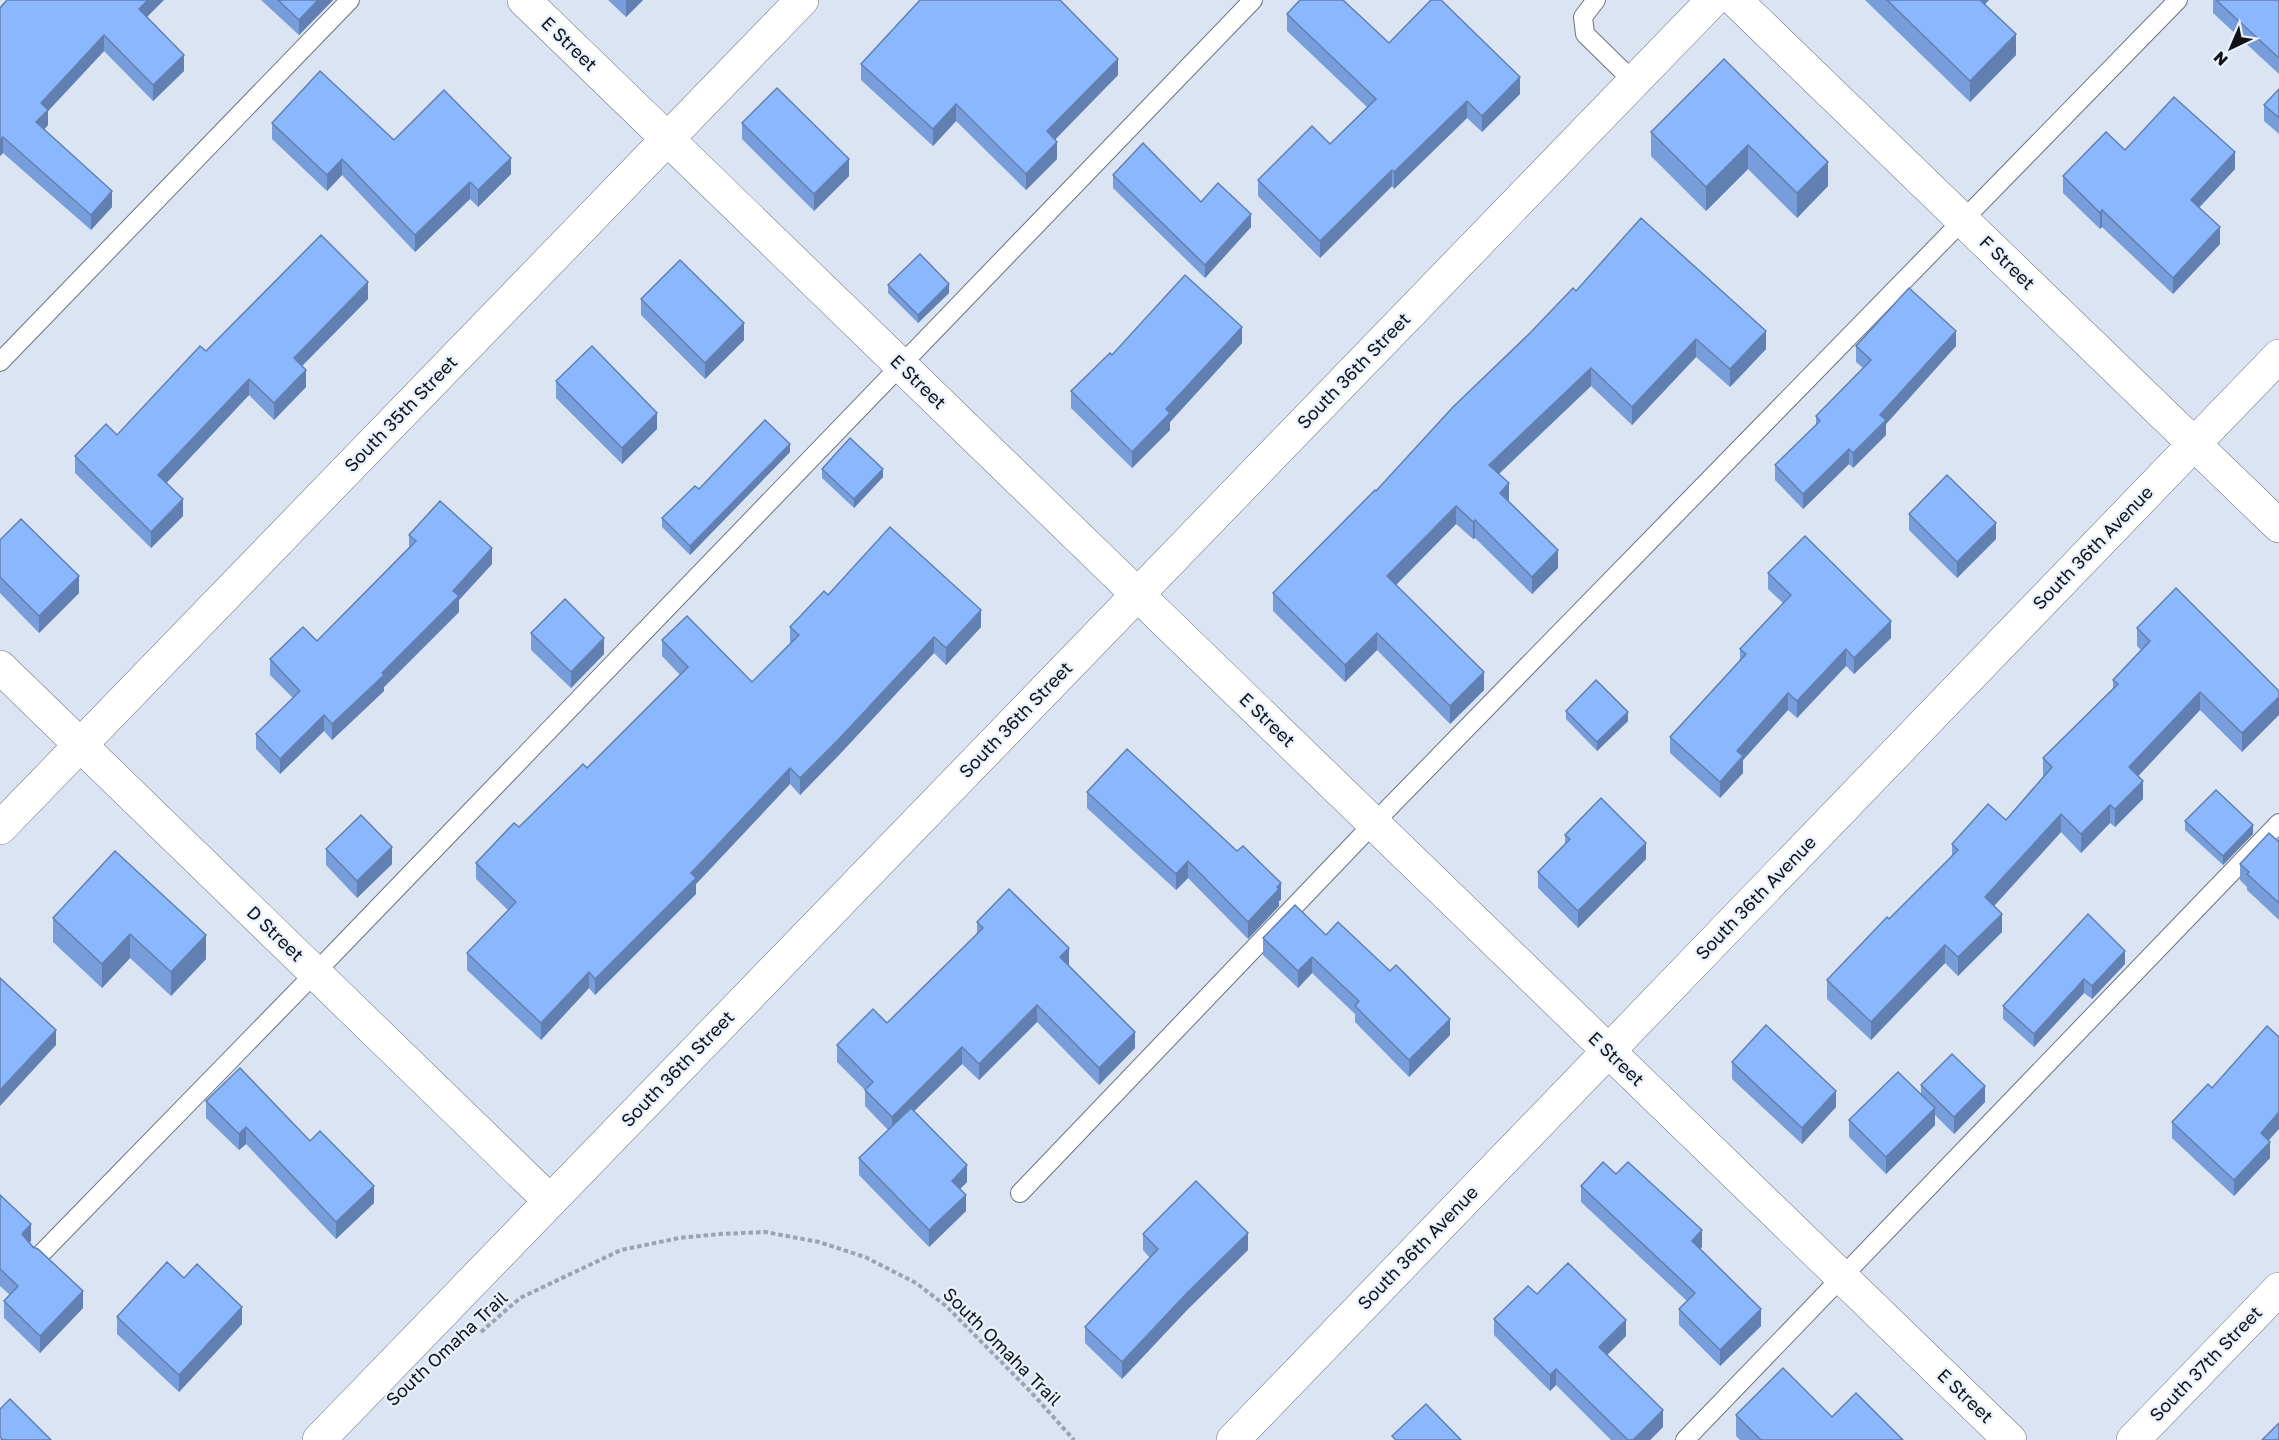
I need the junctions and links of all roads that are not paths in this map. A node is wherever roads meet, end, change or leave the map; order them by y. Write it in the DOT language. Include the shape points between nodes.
graph roads {
  1 [pos="350,0"];
  2 [pos="524,0"];
  3 [pos="802,0"];
  4 [pos="1253,0"];
  5 [pos="1596,0"];
  6 [pos="1713,0"];
  7 [pos="1735,0"];
  8 [pos="2178,0"];
  9 [pos="1634,82"];
  10 [pos="667,139"];
  11 [pos="1963,221"];
  12 [pos="2279,356"];
  13 [pos="0,362"];
  14 [pos="902,366"];
  15 [pos="2194,444"];
  16 [pos="2279,526"];
  17 [pos="1137,594"];
  18 [pos="0,667"];
  19 [pos="80,745"];
  20 [pos="1373,824"];
  21 [pos="2279,824"];
  22 [pos="0,828"];
  23 [pos="315,973"];
  24 [pos="1608,1051"];
  25 [pos="1020,1193"];
  26 [pos="550,1201"];
  27 [pos="40,1255"];
  28 [pos="1841,1277"];
  29 [pos="2279,1289"];
  30 [pos="319,1440"];
  31 [pos="1233,1440"];
  32 [pos="1685,1440"];
  33 [pos="2010,1440"];
  34 [pos="2133,1440"];
  1 -- 13 [label="lane"];
  2 -- 10 [label="street, E Street"];
  3 -- 10 [label="street, South 35th Street"];
  4 -- 14 [label="lane"];
  5 -- 9 [label="lane" via="1583,17 1585,34"];
  6 -- 9 [label="street, South 36th Street"];
  7 -- 11 [label="street, F Street"];
  8 -- 11 [label="lane"];
  9 -- 17 [label="street, South 36th Street"];
  10 -- 14 [label="street, E Street"];
  10 -- 19 [label="street, South 35th Street"];
  11 -- 15 [label="street, F Street"];
  11 -- 20 [label="lane"];
  12 -- 15 [label="street, South 36th Avenue"];
  14 -- 17 [label="street, E Street"];
  14 -- 23 [label="lane"];
  15 -- 16 [label="street, F Street"];
  15 -- 24 [label="street, South 36th Avenue"];
  17 -- 20 [label="street, E Street"];
  17 -- 26 [label="street, South 36th Street"];
  18 -- 19 [label="street, D Street"];
  19 -- 22 [label="street, South 35th Street"];
  19 -- 23 [label="street, D Street"];
  20 -- 24 [label="street, E Street"];
  20 -- 25 [label="lane"];
  21 -- 28 [label="lane"];
  23 -- 26 [label="street, D Street"];
  23 -- 27 [label="lane"];
  24 -- 28 [label="street, E Street"];
  24 -- 31 [label="street, South 36th Avenue"];
  26 -- 30 [label="street, South 36th Street"];
  28 -- 32 [label="lane"];
  28 -- 33 [label="street, E Street"];
  29 -- 34 [label="street, South 37th Street"];
}
